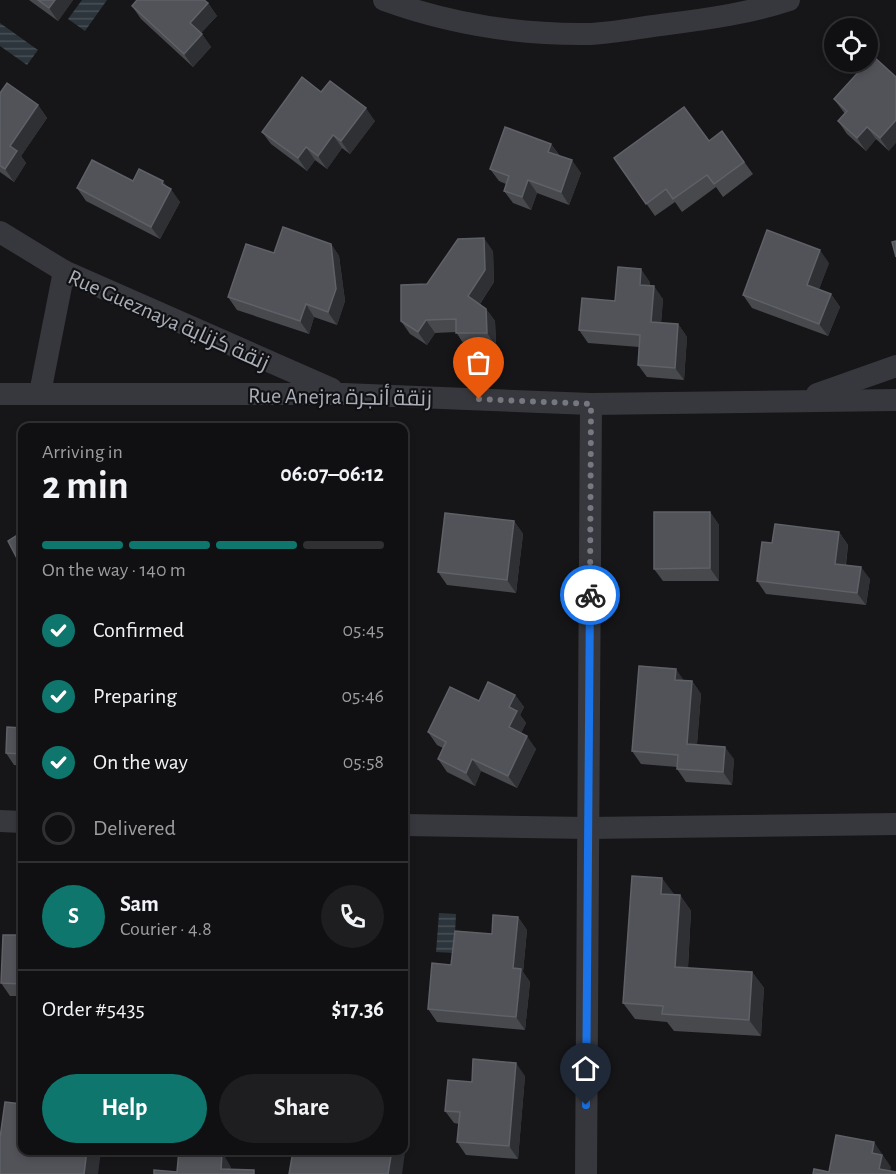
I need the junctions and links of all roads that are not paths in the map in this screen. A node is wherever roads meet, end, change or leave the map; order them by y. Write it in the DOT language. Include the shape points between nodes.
graph roads {
  1 [pos="384,0"];
  2 [pos="789,0"];
  3 [pos="0,232"];
  4 [pos="64,271"];
  5 [pos="896,366"];
  6 [pos="40,393"];
  7 [pos="0,394"];
  8 [pos="344,394"];
  9 [pos="802,400"];
  10 [pos="896,400"];
  11 [pos="591,404"];
  12 [pos="0,822"];
  13 [pos="18,822"];
  14 [pos="408,825"];
  15 [pos="896,825"];
  16 [pos="587,828"];
  17 [pos="586,1174"];
  1 -- 2 [label="street" via="470,24 592,34 700,20"];
  3 -- 4 [label="street, Rue Gueznaya زنقة كزناية"];
  4 -- 6 [label="street"];
  4 -- 8 [label="street, Rue Gueznaya زنقة كزناية"];
  5 -- 9 [label="street"];
  6 -- 7 [label="street, Rue Anejra زنقة أنجرة"];
  6 -- 8 [label="street, Rue Anejra زنقة أنجرة"];
  8 -- 11 [label="street, Rue Anejra زنقة أنجرة"];
  9 -- 10 [label="street, Rue Anejra زنقة أنجرة"];
  9 -- 11 [label="street, Rue Anejra زنقة أنجرة"];
  11 -- 16 [label="street"];
  12 -- 13 [label="street"];
  14 -- 16 [label="street"];
  15 -- 16 [label="street"];
  16 -- 17 [label="street"];
}
